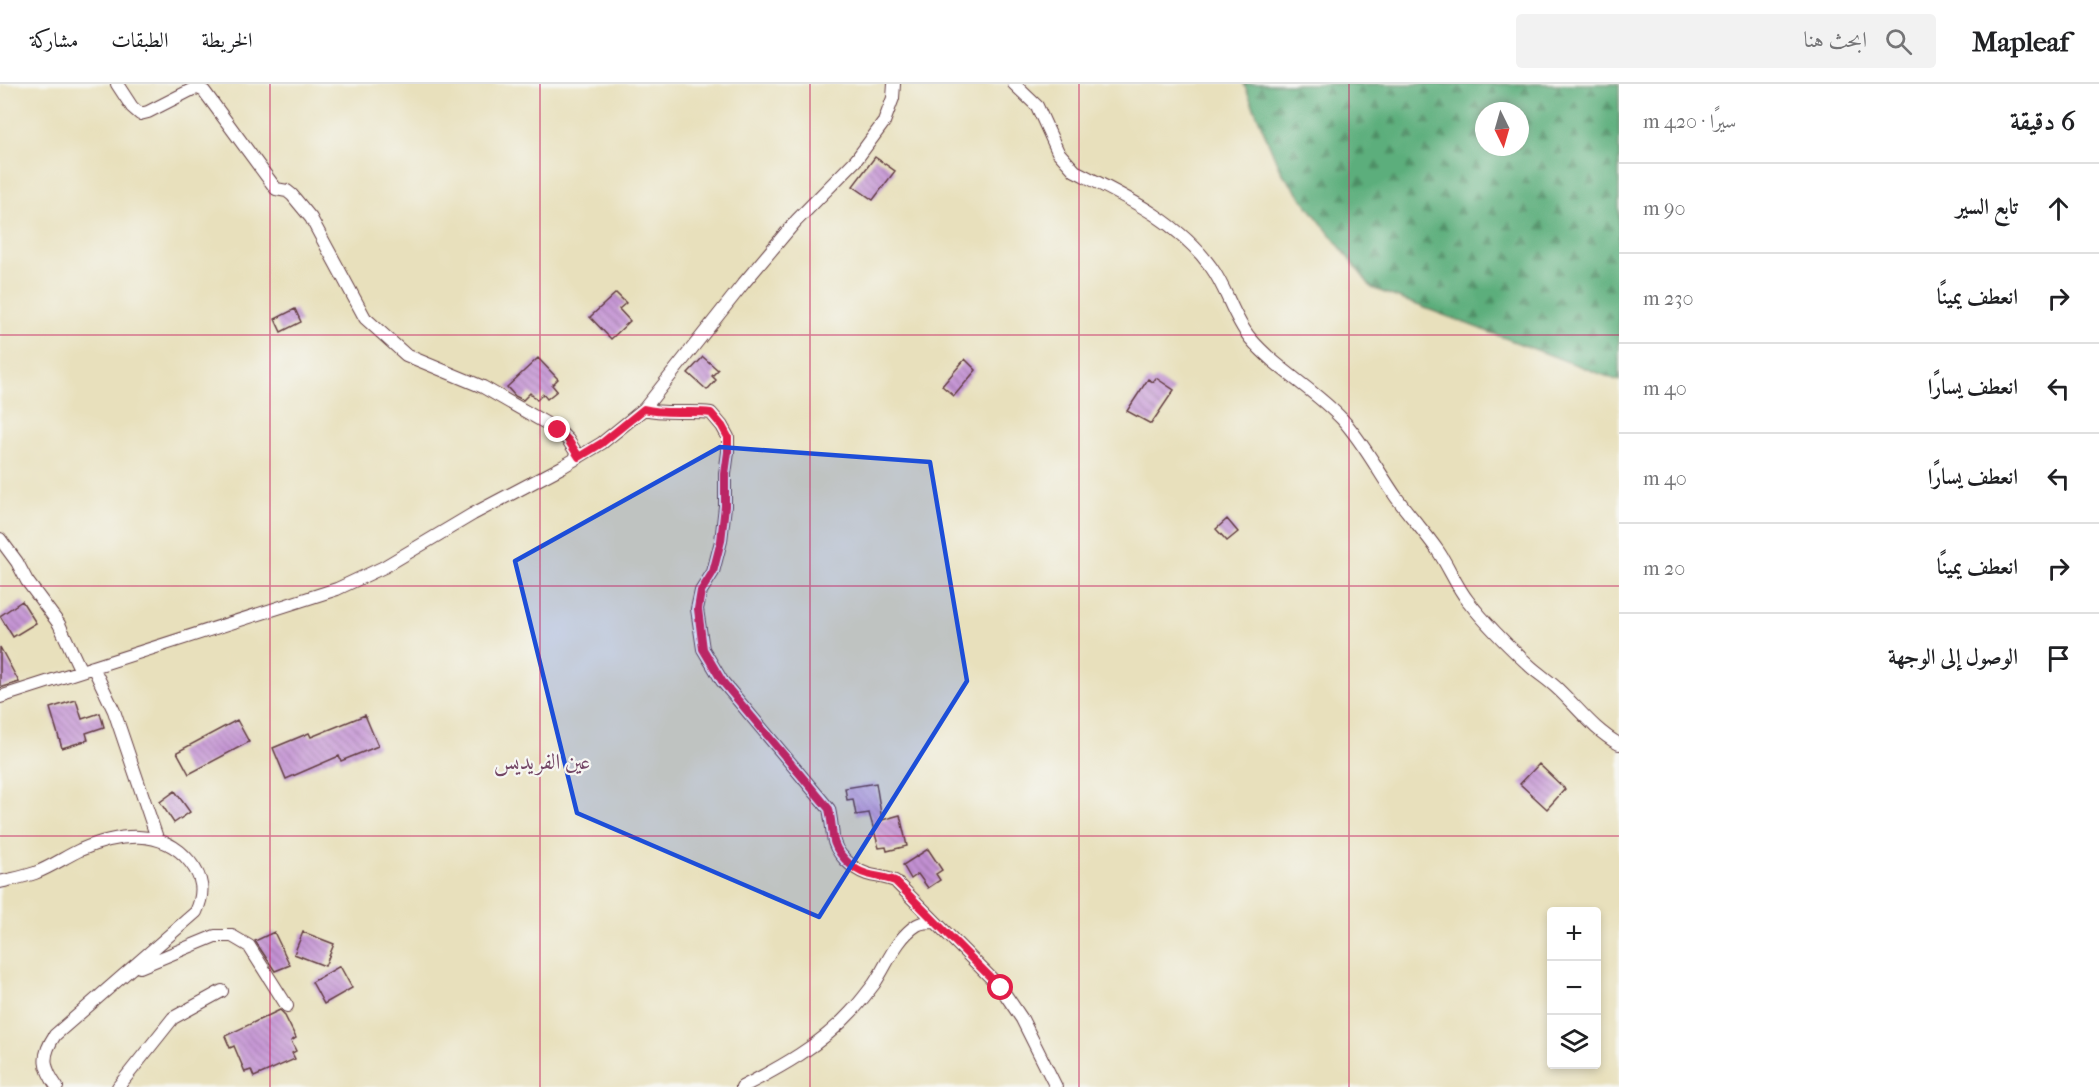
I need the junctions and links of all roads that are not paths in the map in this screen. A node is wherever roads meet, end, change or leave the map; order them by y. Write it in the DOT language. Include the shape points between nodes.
graph roads {
  1 [pos="117,84"];
  2 [pos="894,84"];
  3 [pos="1014,84"];
  4 [pos="644,409"];
  5 [pos="579,457"];
  6 [pos="0,539"];
  7 [pos="87,669"];
  8 [pos="0,697"];
  9 [pos="1619,744"];
  10 [pos="157,838"];
  11 [pos="0,882"];
  12 [pos="935,922"];
  13 [pos="130,971"];
  14 [pos="222,991"];
  15 [pos="287,1006"];
  16 [pos="57,1087"];
  17 [pos="118,1087"];
  18 [pos="742,1087"];
  19 [pos="1056,1087"];
  1 -- 5 [label="street" via="140,114 193,89 204,91 276,189 292,195 311,218 365,318 375,328 406,355 483,387 558,430"];
  2 -- 4 [label="street" via="884,122 856,160 796,221"];
  3 -- 9 [label="street" via="1037,106 1067,164 1138,204 1195,248 1226,292 1242,328 1267,356 1342,419 1480,616 1590,723"];
  4 -- 5 [label="street"];
  4 -- 12 [label="street" via="660,413 711,413 728,437 721,541 698,609 703,649 722,681 829,809 833,839 851,866 895,881"];
  5 -- 7 [label="street" via="338,589"];
  6 -- 7 [label="street"];
  7 -- 8 [label="street"];
  7 -- 10 [label="street" via="114,711"];
  10 -- 11 [label="street" via="113,840 82,849 35,873"];
  10 -- 13 [label="street" via="183,853 195,869 202,898 196,912"];
  12 -- 18 [label="street" via="918,924 904,938 851,1012 824,1036 787,1063"];
  12 -- 19 [label="street" via="1001,988 1022,1019"];
  13 -- 15 [label="street" via="215,936 232,936 249,946"];
  13 -- 16 [label="street" via="68,1022 48,1046 47,1073"];
  14 -- 17 [label="street" via="173,1018"];
}
